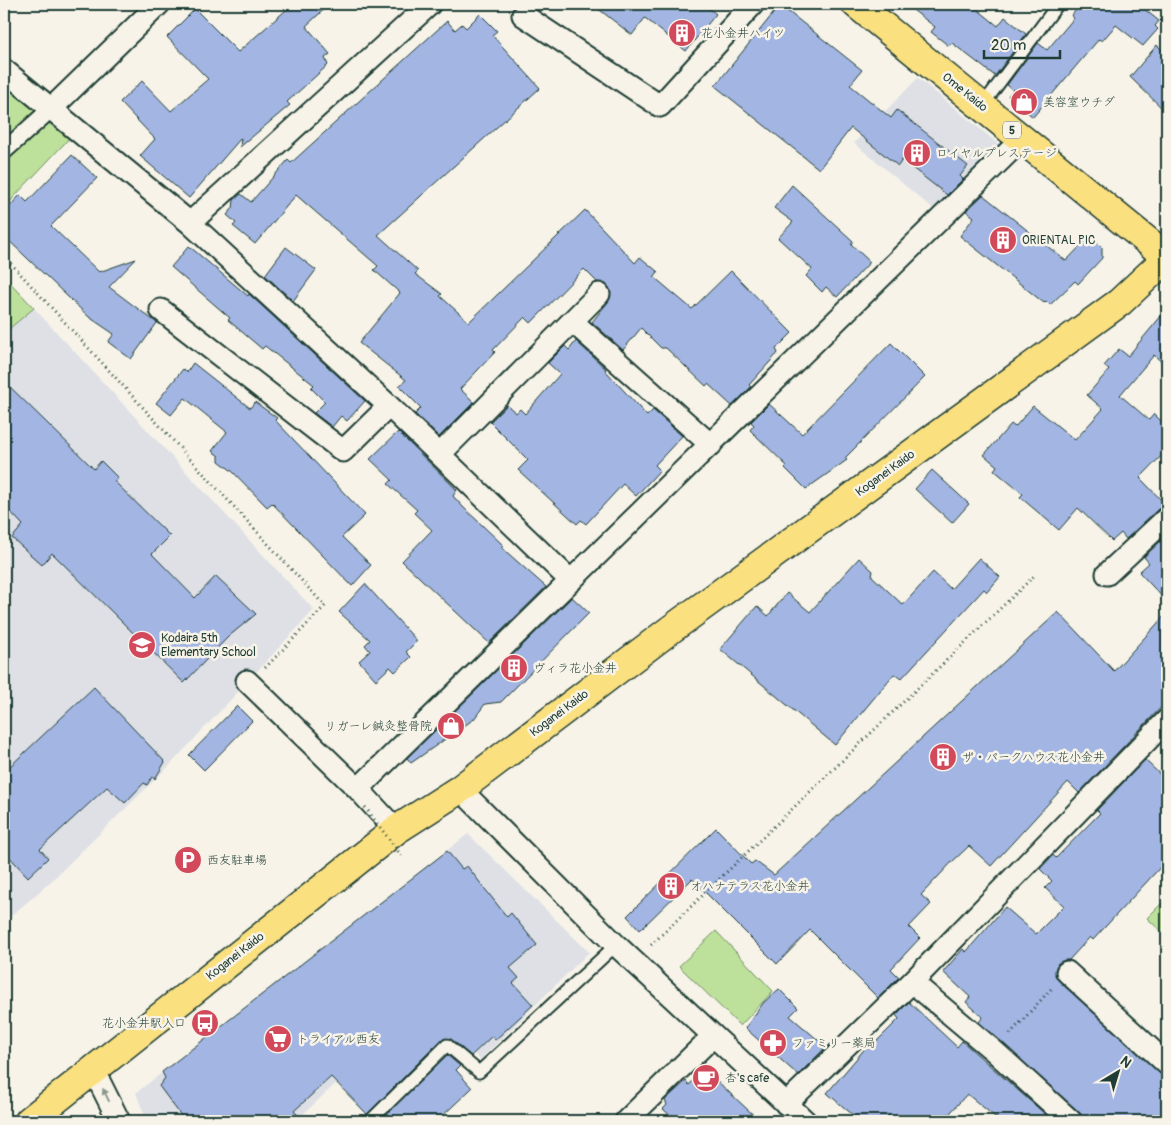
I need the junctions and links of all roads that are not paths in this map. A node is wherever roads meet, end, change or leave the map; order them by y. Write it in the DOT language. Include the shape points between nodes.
graph roads {
  1 [pos="159,4"];
  2 [pos="430,4"];
  3 [pos="753,4"];
  4 [pos="856,4"];
  5 [pos="1058,4"];
  6 [pos="523,15"];
  7 [pos="4,70"];
  8 [pos="982,106"];
  9 [pos="51,109"];
  10 [pos="1023,138"];
  11 [pos="4,151"];
  12 [pos="190,223"];
  13 [pos="1167,258"];
  14 [pos="599,294"];
  15 [pos="162,310"];
  16 [pos="573,322"];
  17 [pos="389,406"];
  18 [pos="710,445"];
  19 [pos="440,454"];
  20 [pos="1167,518"];
  21 [pos="1107,574"];
  22 [pos="572,581"];
  23 [pos="255,676"];
  24 [pos="1167,720"];
  25 [pos="460,789"];
  26 [pos="361,798"];
  27 [pos="396,830"];
  28 [pos="616,945"];
  29 [pos="1067,972"];
  30 [pos="912,982"];
  31 [pos="713,1036"];
  32 [pos="1167,1064"];
  33 [pos="93,1069"];
  34 [pos="797,1116"];
  35 [pos="29,1121"];
  36 [pos="118,1121"];
  37 [pos="370,1121"];
  38 [pos="626,1121"];
  39 [pos="1071,1121"];
  1 -- 9 [label="street"];
  2 -- 12 [label="street"];
  3 -- 6 [label="street" via="660,106"];
  4 -- 8 [label="main road, Ome Kaido / 5"];
  5 -- 8 [label="lane"];
  7 -- 9 [label="street"];
  8 -- 10 [label="main road, Ome Kaido / 5"];
  9 -- 11 [label="street"];
  9 -- 12 [label="street"];
  10 -- 13 [label="main road, Ome Kaido / 5"];
  10 -- 18 [label="street"];
  12 -- 17 [label="street"];
  13 -- 25 [label="main road, Koganei Kaido" via="1120,302 670,630"];
  14 -- 16 [label="street"];
  15 -- 17 [label="street" via="344,451"];
  16 -- 18 [label="street"];
  16 -- 19 [label="street"];
  17 -- 19 [label="street"];
  18 -- 22 [label="street"];
  19 -- 22 [label="street"];
  20 -- 21 [label="street"];
  22 -- 26 [label="street"];
  23 -- 26 [label="street"];
  24 -- 30 [label="street"];
  25 -- 27 [label="main road, Koganei Kaido"];
  25 -- 28 [label="street"];
  26 -- 27 [label="street"];
  27 -- 33 [label="main road, Koganei Kaido"];
  28 -- 31 [label="street"];
  28 -- 37 [label="lane" via="479,1072 447,1045"];
  29 -- 32 [label="street"];
  30 -- 34 [label="street"];
  30 -- 39 [label="street"];
  31 -- 34 [label="street"];
  31 -- 38 [label="street"];
  33 -- 35 [label="main road, Koganei Kaido"];
  36 -- 33 [label="street, one-way"];
}
